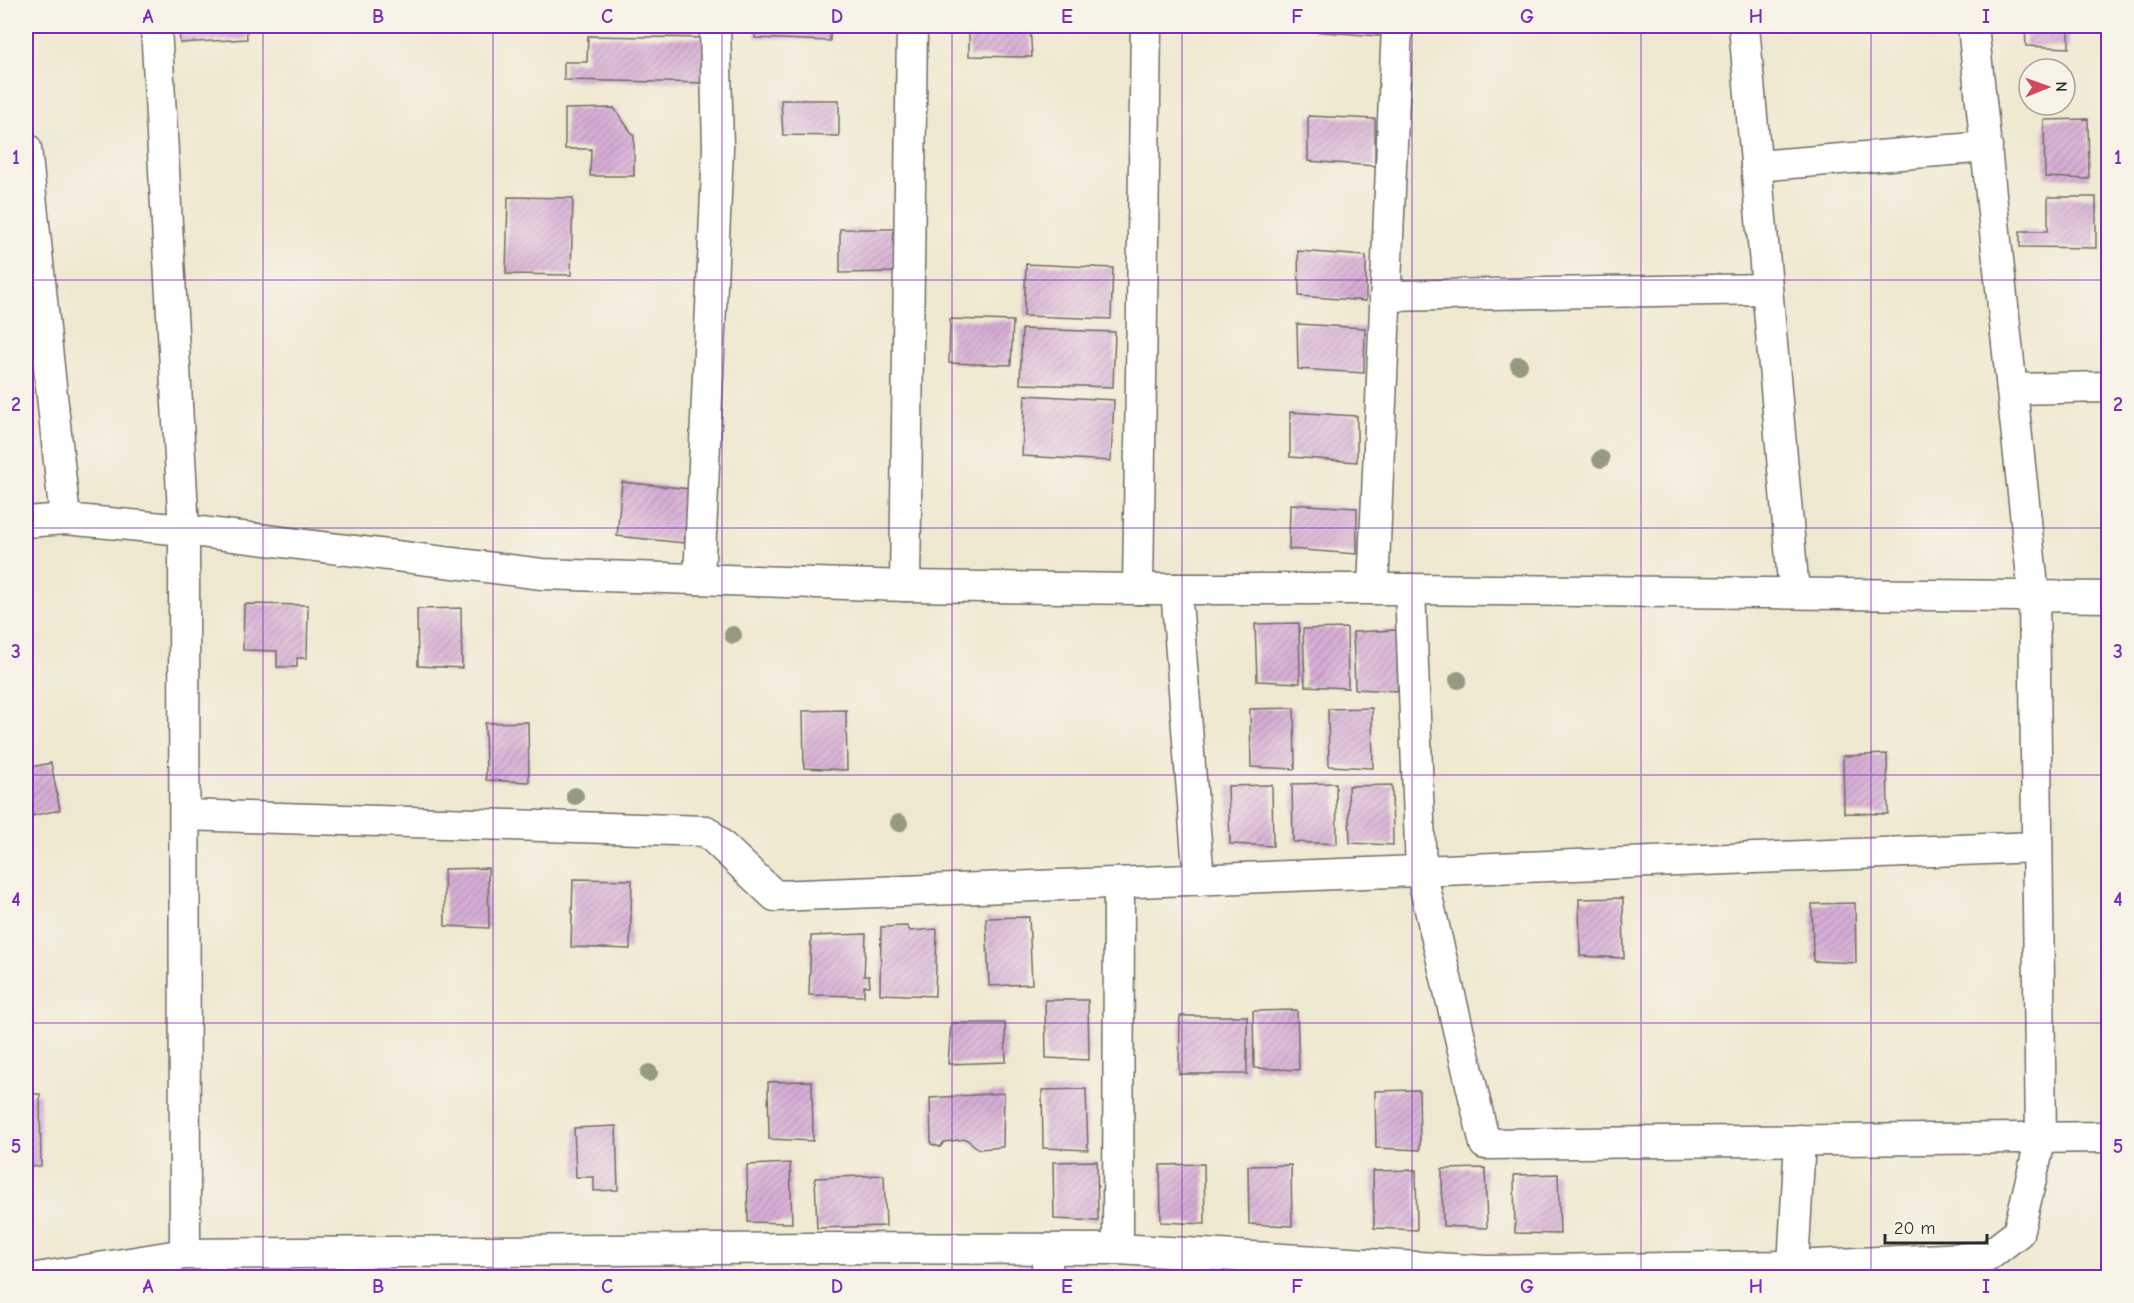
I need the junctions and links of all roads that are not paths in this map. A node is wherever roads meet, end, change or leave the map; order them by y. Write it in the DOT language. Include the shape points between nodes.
graph roads {
  1 [pos="156,26"];
  2 [pos="716,26"];
  3 [pos="912,26"];
  4 [pos="1146,26"];
  5 [pos="1397,26"];
  6 [pos="1744,26"];
  7 [pos="1973,26"];
  8 [pos="1987,147"];
  9 [pos="26,148"];
  10 [pos="1756,166"];
  11 [pos="1767,289"];
  12 [pos="1385,296"];
  13 [pos="2109,387"];
  14 [pos="2012,389"];
  15 [pos="65,519"];
  16 [pos="26,522"];
  17 [pos="184,530"];
  18 [pos="699,579"];
  19 [pos="905,586"];
  20 [pos="1138,589"];
  21 [pos="1176,589"];
  22 [pos="1373,589"];
  23 [pos="1410,589"];
  24 [pos="1794,593"];
  25 [pos="2034,596"];
  26 [pos="2109,597"];
  27 [pos="185,815"];
  28 [pos="2037,847"];
  29 [pos="1421,871"];
  30 [pos="1199,880"];
  31 [pos="1119,883"];
  32 [pos="2109,1137"];
  33 [pos="2041,1138"];
  34 [pos="1800,1140"];
  35 [pos="1118,1249"];
  36 [pos="185,1254"];
  37 [pos="1047,1263"];
  38 [pos="1793,1266"];
  39 [pos="1986,1267"];
  40 [pos="1296,1269"];
  41 [pos="1486,1274"];
  42 [pos="37,1278"];
  1 -- 17 [label="street"];
  2 -- 18 [label="street" via="718,148"];
  3 -- 19 [label="street"];
  4 -- 20 [label="street"];
  5 -- 12 [label="street"];
  6 -- 10 [label="street"];
  7 -- 8 [label="street"];
  8 -- 10 [label="street"];
  8 -- 14 [label="street"];
  9 -- 15 [label="street"];
  10 -- 11 [label="street"];
  11 -- 12 [label="street"];
  11 -- 24 [label="street"];
  12 -- 22 [label="street"];
  13 -- 14 [label="street"];
  14 -- 25 [label="street"];
  15 -- 16 [label="street"];
  15 -- 17 [label="street"];
  17 -- 18 [label="street" via="542,574"];
  17 -- 27 [label="street"];
  18 -- 19 [label="street"];
  19 -- 20 [label="street"];
  20 -- 21 [label="street"];
  21 -- 22 [label="street"];
  21 -- 30 [label="street"];
  22 -- 23 [label="street"];
  23 -- 24 [label="street"];
  23 -- 29 [label="street"];
  24 -- 25 [label="street"];
  25 -- 26 [label="street"];
  25 -- 28 [label="street"];
  27 -- 31 [label="street" via="706,831 775,896"];
  27 -- 36 [label="street"];
  28 -- 29 [label="street"];
  28 -- 33 [label="street"];
  29 -- 30 [label="street"];
  29 -- 34 [label="street" via="1485,1144"];
  30 -- 31 [label="street"];
  31 -- 35 [label="street"];
  32 -- 33 [label="street"];
  33 -- 34 [label="street"];
  33 -- 39 [label="street" via="2018,1233"];
  34 -- 38 [label="street"];
  35 -- 37 [label="street"];
  35 -- 40 [label="street"];
  36 -- 37 [label="street"];
  36 -- 42 [label="street"];
  38 -- 39 [label="street"];
  38 -- 41 [label="street"];
  40 -- 41 [label="street"];
}
